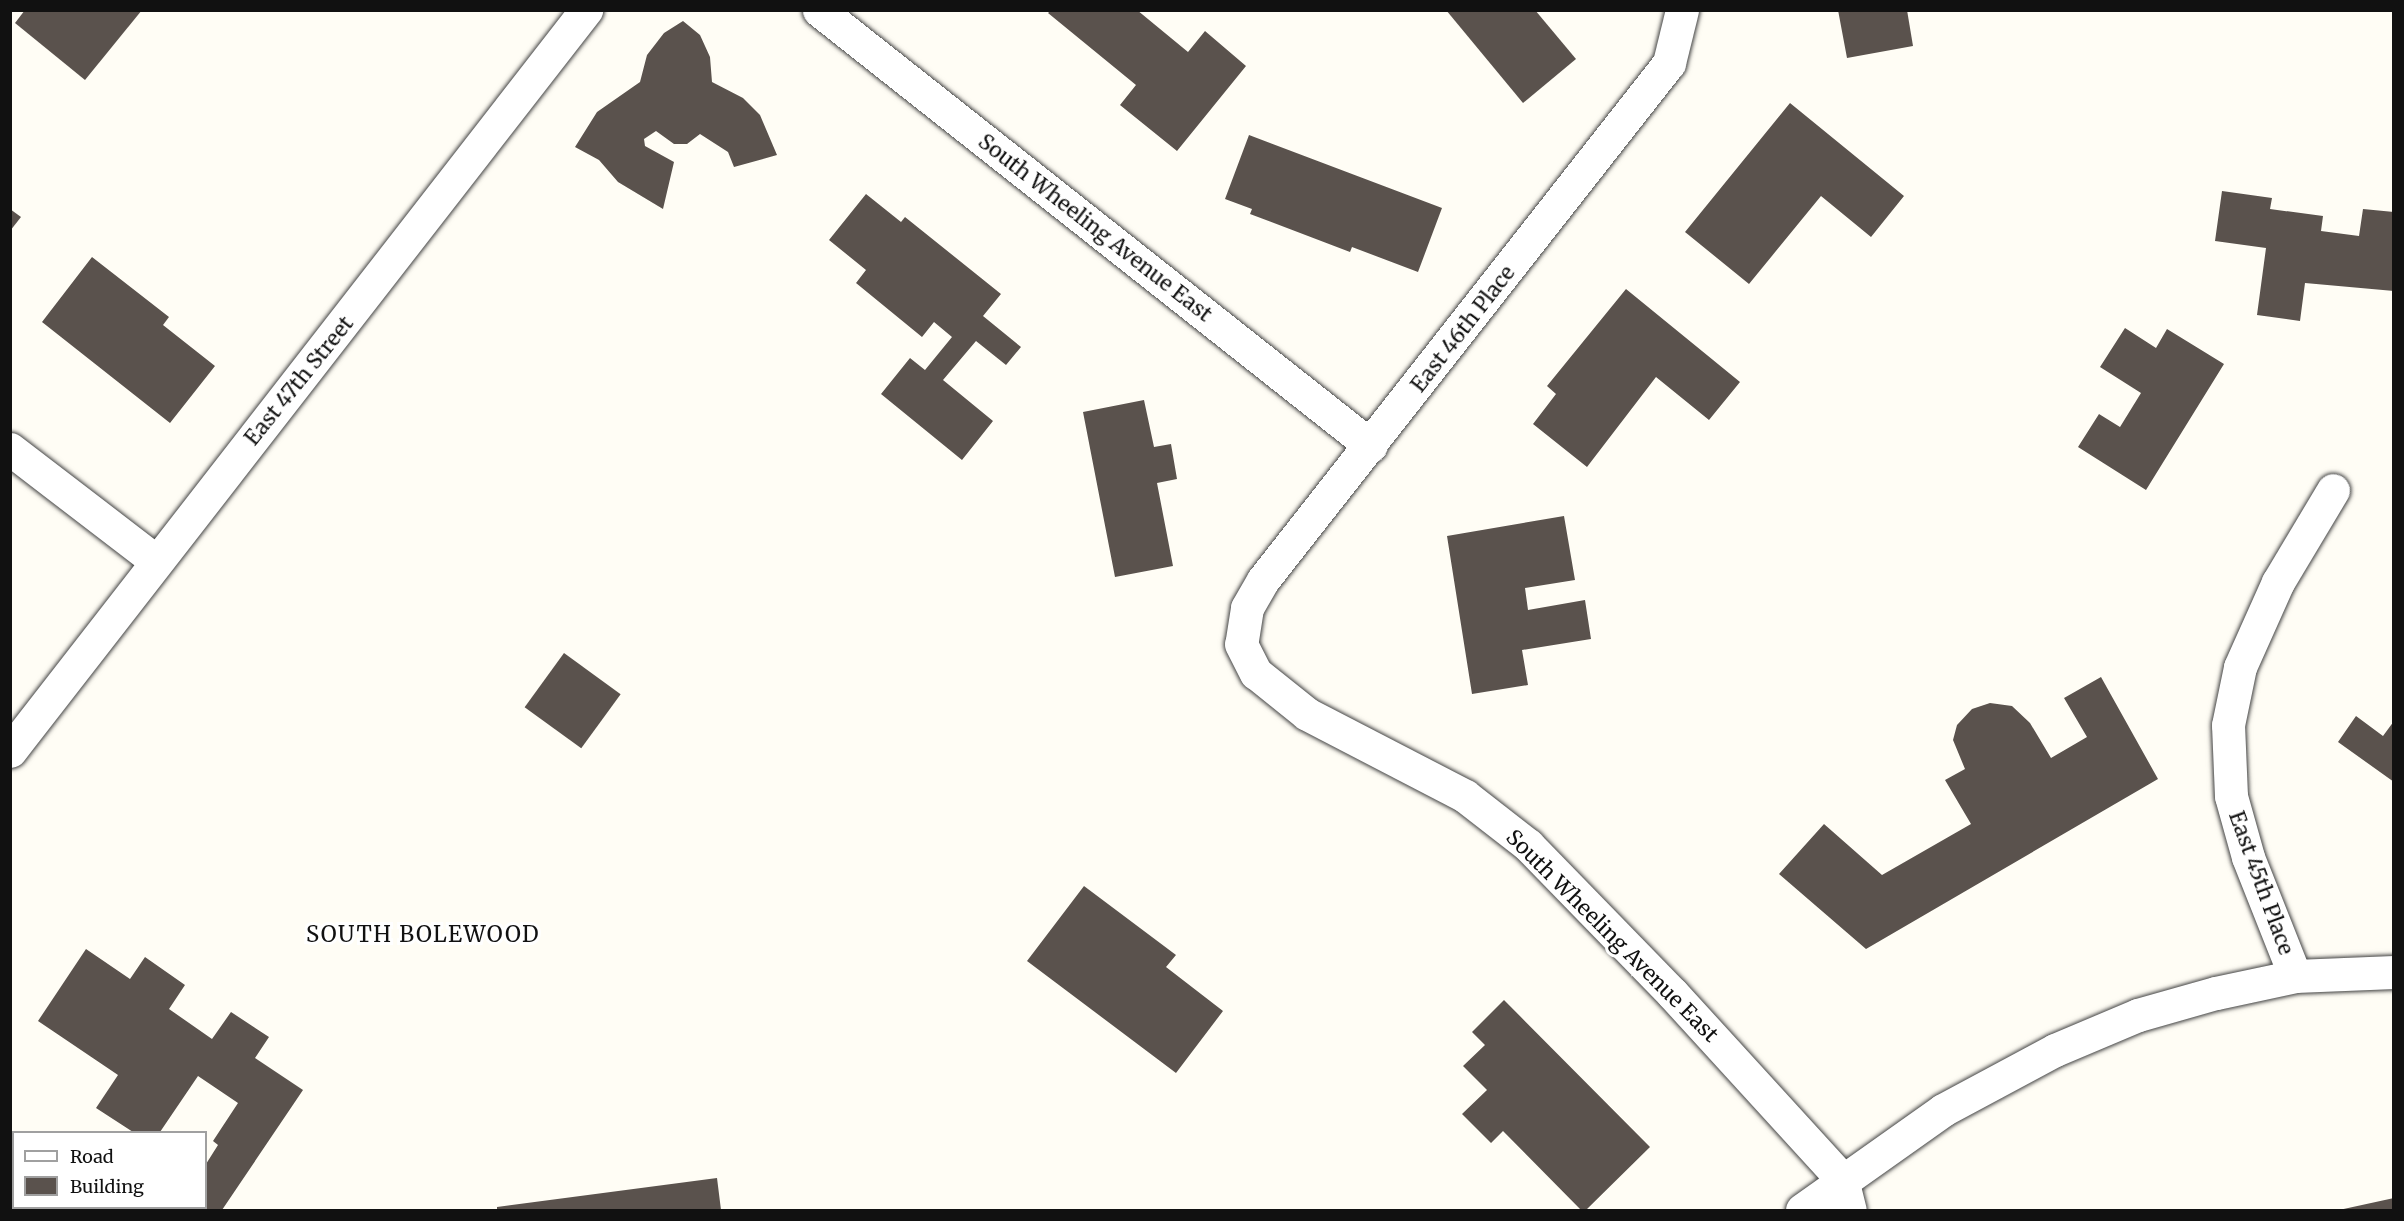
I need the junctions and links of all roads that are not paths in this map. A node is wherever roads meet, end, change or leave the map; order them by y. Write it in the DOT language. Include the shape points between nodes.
graph roads {
  1 [pos="586,10"];
  2 [pos="819,10"];
  3 [pos="1682,10"];
  4 [pos="1371,446"];
  5 [pos="10,449"];
  6 [pos="2333,490"];
  7 [pos="156,561"];
  8 [pos="1240,644"];
  9 [pos="10,751"];
  10 [pos="2394,972"];
  11 [pos="2295,976"];
  12 [pos="1842,1179"];
  13 [pos="1802,1210"];
  14 [pos="1850,1210"];
  1 -- 7 [label="street, East 47th Street" via="414,237"];
  2 -- 4 [label="street, South Wheeling Avenue East"];
  3 -- 4 [label="street, East 46th Place" via="1679,33 1663,72"];
  4 -- 8 [label="street, East 46th Place" via="1263,580 1247,608"];
  5 -- 7 [label="street"];
  6 -- 11 [label="street, East 45th Place" via="2278,582 2240,667 2228,725 2231,796 2248,857"];
  7 -- 9 [label="street, East 47th Street"];
  8 -- 12 [label="street, South Wheeling Avenue East" via="1256,673 1307,714 1465,796 1528,845 1672,993"];
  10 -- 11 [label="street"];
  11 -- 12 [label="street" via="2138,1015 2055,1050 1943,1110"];
  12 -- 13 [label="street"];
  12 -- 14 [label="street"];
}
